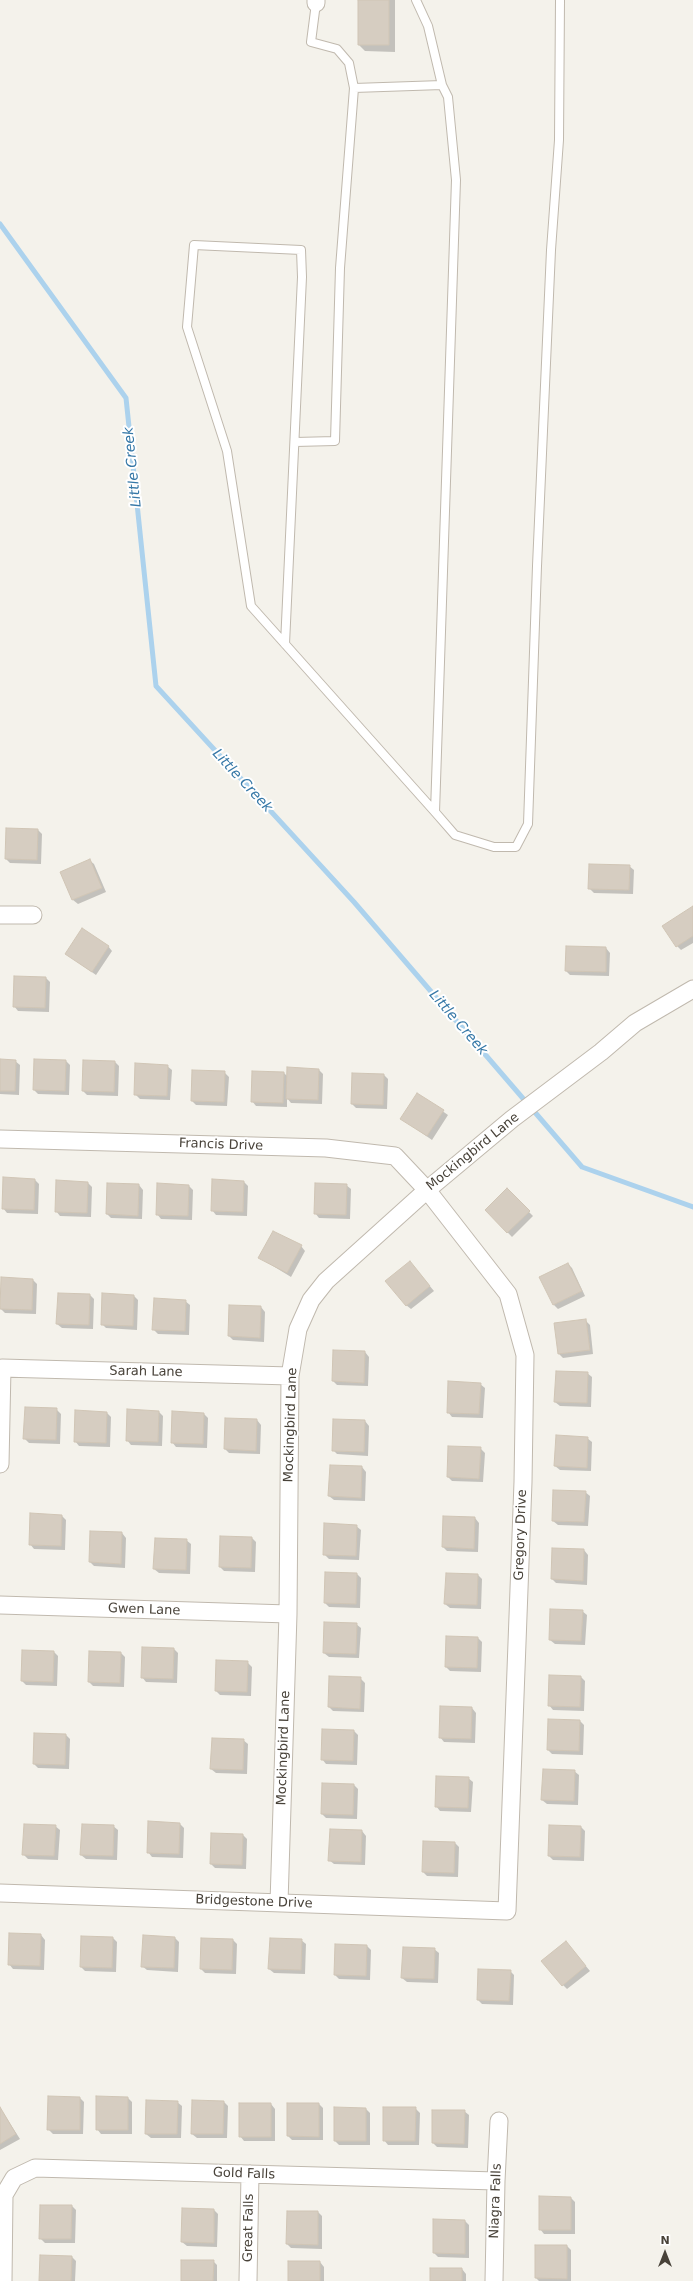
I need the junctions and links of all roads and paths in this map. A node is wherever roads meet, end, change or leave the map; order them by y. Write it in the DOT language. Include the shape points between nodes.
graph roads {
  1 [pos="416,0"];
  2 [pos="560,0"];
  3 [pos="316,1"];
  4 [pos="442,85"];
  5 [pos="354,88"];
  6 [pos="294,442"];
  7 [pos="285,644"];
  8 [pos="435,812"];
  9 [pos="0,915"];
  10 [pos="33,915"];
  11 [pos="693,989"];
  12 [pos="0,1139"];
  13 [pos="427,1190"];
  14 [pos="290,1376"];
  15 [pos="0,1464"];
  16 [pos="0,1605"];
  17 [pos="288,1614"];
  18 [pos="0,1892"];
  19 [pos="279,1903"];
  20 [pos="507,1911"];
  21 [pos="500,2121"];
  22 [pos="250,2174"];
  23 [pos="496,2181"];
  24 [pos="3,2281"];
  25 [pos="248,2281"];
  26 [pos="494,2281"];
  1 -- 4 [label="lane" via="428,26"];
  2 -- 8 [label="lane" via="559,140 551,258 528,824 516,847 494,847 455,835"];
  3 -- 5 [label="lane" via="311,42 337,49 349,63"];
  4 -- 5 [label="lane"];
  4 -- 8 [label="lane" via="448,97 456,180"];
  5 -- 6 [label="lane" via="340,268 335,441"];
  6 -- 7 [label="lane"];
  6 -- 7 [label="lane" via="301,250 194,245 187,327 227,451 251,606"];
  7 -- 8 [label="lane"];
  9 -- 10 [label="street"];
  11 -- 13 [label="street, Mockingbird Lane" via="635,1022"];
  12 -- 13 [label="street, Francis Drive" via="326,1148 395,1156"];
  13 -- 14 [label="street, Mockingbird Lane" via="326,1281 311,1300 298,1329"];
  13 -- 20 [label="street, Gregory Drive" via="508,1294 525,1355 523,1482"];
  14 -- 15 [label="street, Sarah Lane" via="2,1368"];
  14 -- 17 [label="street, Mockingbird Lane"];
  16 -- 17 [label="street, Gwen Lane"];
  17 -- 19 [label="street, Mockingbird Lane"];
  18 -- 19 [label="street, Bridgestone Drive"];
  19 -- 20 [label="street, Bridgestone Drive"];
  21 -- 23 [label="street, Niagra Falls"];
  22 -- 23 [label="street, Gold Falls"];
  22 -- 24 [label="street, Gold Falls" via="34,2168 14,2178 4,2195"];
  22 -- 25 [label="street, Great Falls"];
  23 -- 26 [label="street, Niagra Falls"];
}
